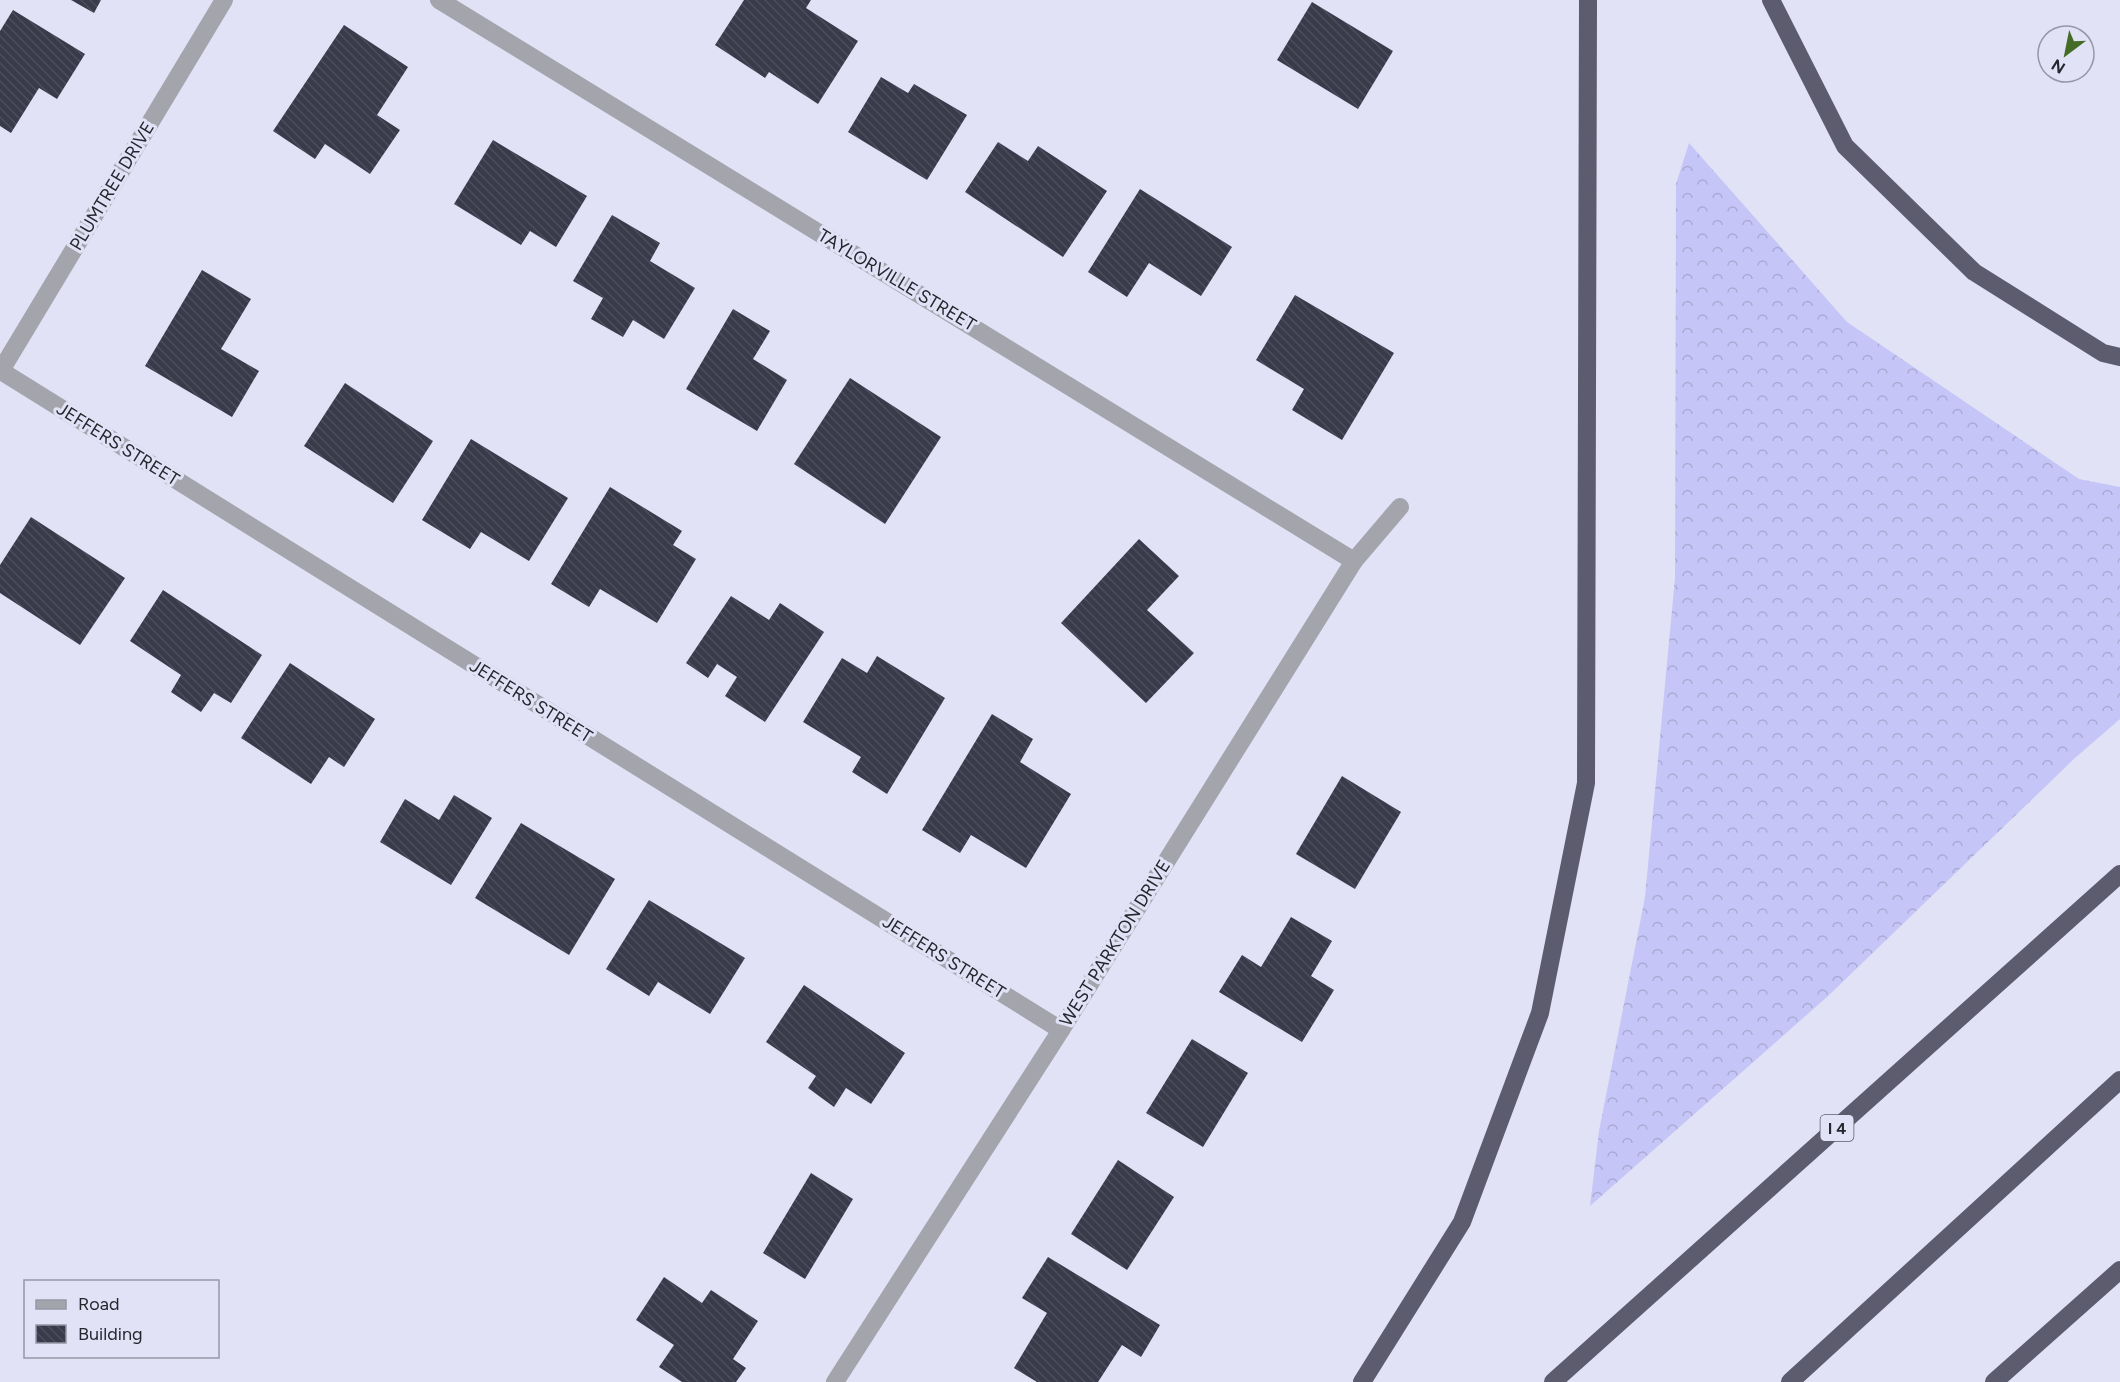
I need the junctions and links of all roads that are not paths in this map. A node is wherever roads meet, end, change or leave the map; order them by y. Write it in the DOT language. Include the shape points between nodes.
graph roads {
  1 [pos="224,0"];
  2 [pos="440,0"];
  3 [pos="1588,0"];
  4 [pos="1771,0"];
  5 [pos="2120,357"];
  6 [pos="0,372"];
  7 [pos="1400,507"];
  8 [pos="1354,561"];
  9 [pos="2120,874"];
  10 [pos="1061,1030"];
  11 [pos="2120,1080"];
  12 [pos="2120,1270"];
  13 [pos="835,1382"];
  14 [pos="1362,1382"];
  15 [pos="1553,1382"];
  16 [pos="1790,1382"];
  17 [pos="1994,1382"];
  1 -- 6 [label="street, PLUMTREE DRIVE"];
  2 -- 8 [label="street, TAYLORVILLE STREET"];
  3 -- 14 [label="highway" via="1586,783 1540,1013 1461,1222"];
  4 -- 5 [label="highway" via="1845,146 1974,272 2103,353"];
  6 -- 10 [label="street, JEFFERS STREET"];
  7 -- 8 [label="street, WEST PARKTON DRIVE"];
  8 -- 10 [label="street, WEST PARKTON DRIVE"];
  9 -- 15 [label="highway, I 4"];
  10 -- 13 [label="street, WEST PARKTON DRIVE"];
  11 -- 16 [label="highway"];
  12 -- 17 [label="highway"];
}
